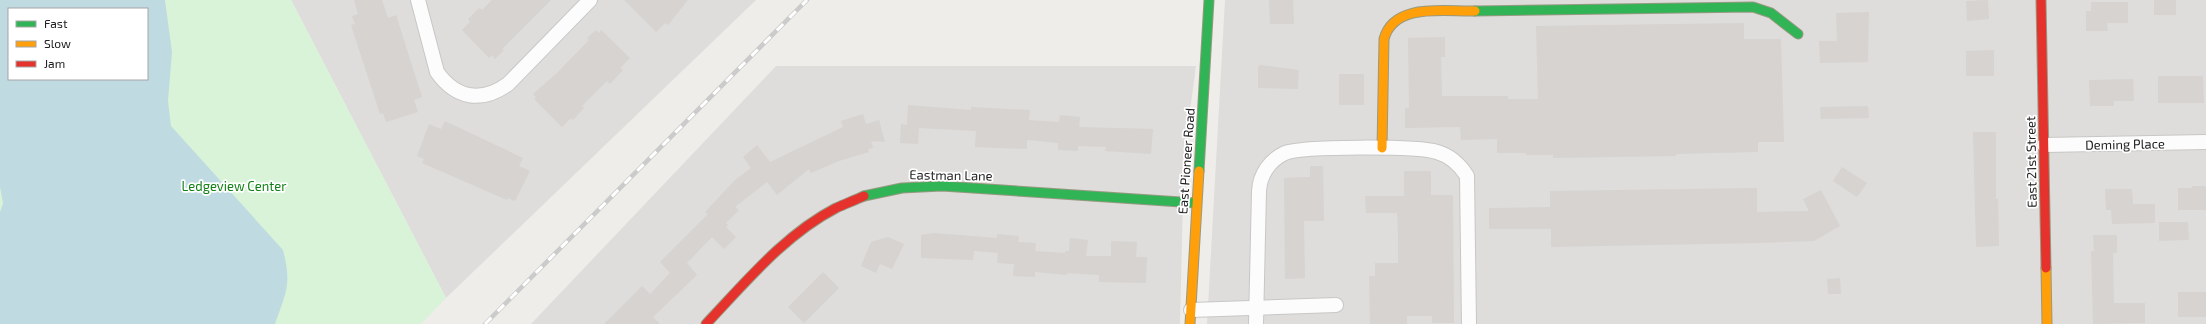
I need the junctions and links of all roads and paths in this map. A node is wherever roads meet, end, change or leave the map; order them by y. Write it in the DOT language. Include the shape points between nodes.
graph roads {
  1 [pos="418,0"];
  2 [pos="590,0"];
  3 [pos="1209,0"];
  4 [pos="2041,0"];
  5 [pos="1458,6"];
  6 [pos="1798,34"];
  7 [pos="2206,142"];
  8 [pos="2044,145"];
  9 [pos="1382,148"];
  10 [pos="1196,202"];
  11 [pos="1336,305"];
  12 [pos="1256,307"];
  13 [pos="1191,310"];
  14 [pos="706,324"];
  15 [pos="1190,324"];
  16 [pos="1256,324"];
  17 [pos="1469,324"];
  18 [pos="2047,324"];
  1 -- 2 [label="street" via="437,72 453,89 476,96 493,93 508,84"];
  3 -- 10 [label="street, East Pioneer Road"];
  4 -- 8 [label="street, East 21st Street"];
  5 -- 6 [label="street" via="1753,7 1771,13"];
  5 -- 9 [label="street" via="1409,14 1396,19 1386,30"];
  7 -- 8 [label="street, Deming Place"];
  8 -- 18 [label="street, East 21st Street"];
  9 -- 12 [label="street" via="1294,150 1269,165 1259,186"];
  9 -- 17 [label="street" via="1437,152 1454,161 1468,176"];
  10 -- 13 [label="street, East Pioneer Road"];
  10 -- 14 [label="street, Eastman Lane" via="931,185 876,192 844,203 803,227 778,248"];
  11 -- 12 [label="street"];
  12 -- 13 [label="street"];
  12 -- 16 [label="street"];
  13 -- 15 [label="street, East Pioneer Road"];
}
